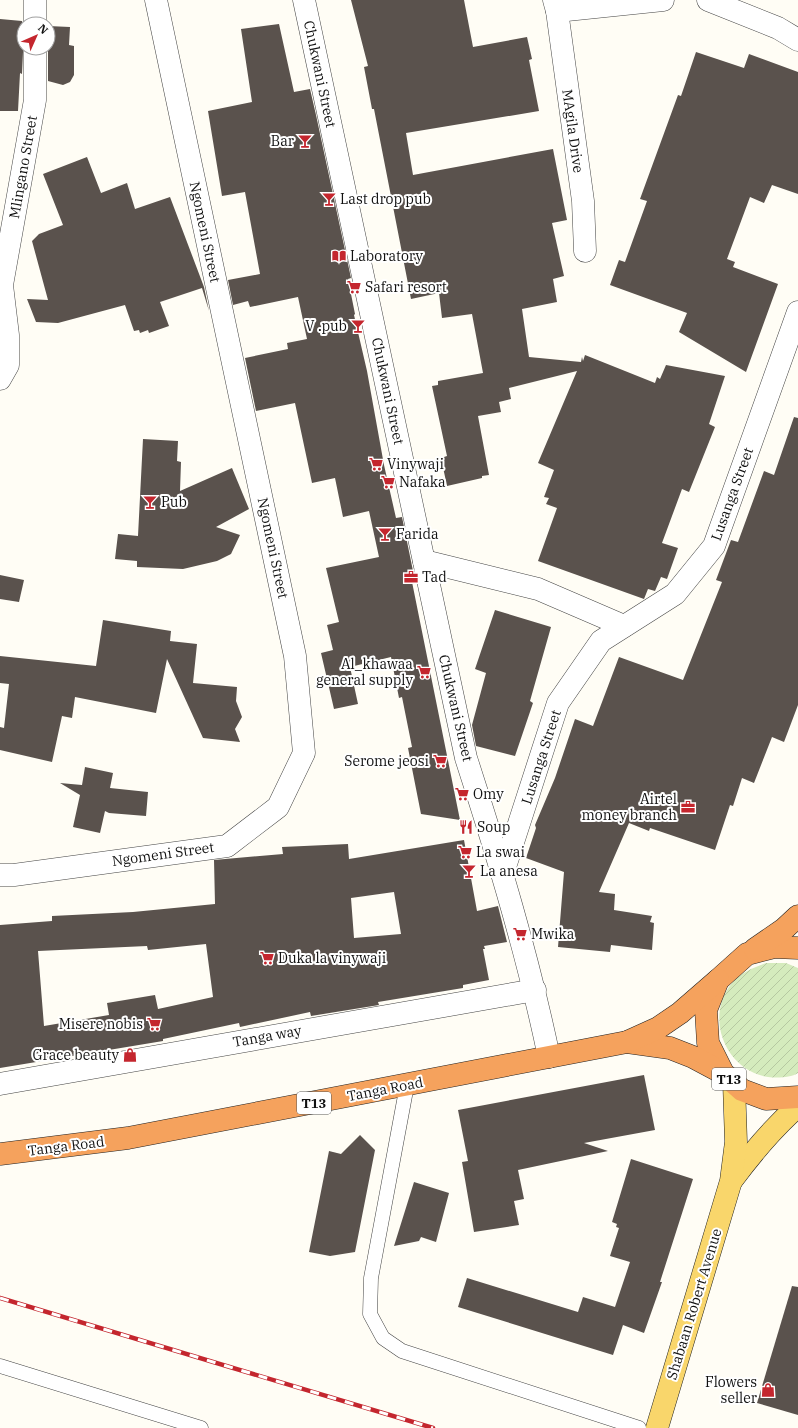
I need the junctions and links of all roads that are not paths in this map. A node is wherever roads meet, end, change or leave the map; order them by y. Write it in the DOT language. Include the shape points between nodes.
graph roads {
  1 [pos="35,0"];
  2 [pos="156,0"];
  3 [pos="304,0"];
  4 [pos="663,0"];
  5 [pos="708,0"];
  6 [pos="556,5"];
  7 [pos="35,16"];
  8 [pos="798,40"];
  9 [pos="35,56"];
  10 [pos="585,251"];
  11 [pos="798,312"];
  12 [pos="0,379"];
  13 [pos="424,561"];
  14 [pos="624,626"];
  15 [pos="503,873"];
  16 [pos="0,875"];
  17 [pos="798,916"];
  18 [pos="798,948"];
  19 [pos="747,954"];
  20 [pos="718,980"];
  21 [pos="535,990"];
  22 [pos="627,1042"];
  23 [pos="549,1058"];
  24 [pos="728,1078"];
  25 [pos="0,1084"];
  26 [pos="407,1085"];
  27 [pos="798,1097"];
  28 [pos="798,1106"];
  29 [pos="0,1154"];
  30 [pos="731,1181"];
  31 [pos="0,1366"];
  32 [pos="201,1428"];
  33 [pos="638,1428"];
  34 [pos="657,1428"];
  1 -- 7 [label="street"];
  2 -- 16 [label="street, Ngomeni Street" via="295,656 304,753 278,807 227,846"];
  3 -- 13 [label="street, Chukwani Street"];
  4 -- 6 [label="street"];
  5 -- 8 [label="street" via="778,28"];
  6 -- 10 [label="street, MAgila Drive" via="583,201"];
  9 -- 12 [label="street, Mlingano Street" via="35,100 2,285 8,335 8,365"];
  11 -- 14 [label="street, Lusanga Street" via="714,546 675,594"];
  13 -- 14 [label="street" via="538,589"];
  13 -- 15 [label="street, Chukwani Street" via="466,758"];
  14 -- 15 [label="street, Lusanga Street" via="601,641 558,703"];
  15 -- 21 [label="street, Chukwani Street"];
  17 -- 19 [label="highway, T13" via="784,929"];
  18 -- 19 [label="highway, T13" via="774,947"];
  19 -- 20 [label="highway, T13"];
  20 -- 22 [label="highway, T13" via="680,1013 658,1028"];
  20 -- 24 [label="highway, T13" via="706,1010 708,1044"];
  21 -- 23 [label="street, Chukwani Street"];
  21 -- 25 [label="street, Tanga way"];
  22 -- 23 [label="highway, Tanga Road / T13"];
  22 -- 24 [label="highway, T13" via="670,1048 693,1057"];
  23 -- 26 [label="highway, Tanga Road / T13"];
  24 -- 27 [label="highway, T13" via="742,1090 766,1100"];
  24 -- 30 [label="main road" via="736,1142"];
  26 -- 29 [label="highway, Tanga Road / T13" via="128,1138"];
  26 -- 33 [label="lane" via="371,1278 370,1314 383,1338 402,1351"];
  28 -- 30 [label="main road" via="756,1148"];
  30 -- 34 [label="main road, Shabaan Robert Avenue"];
  31 -- 32 [label="lane"];
}
